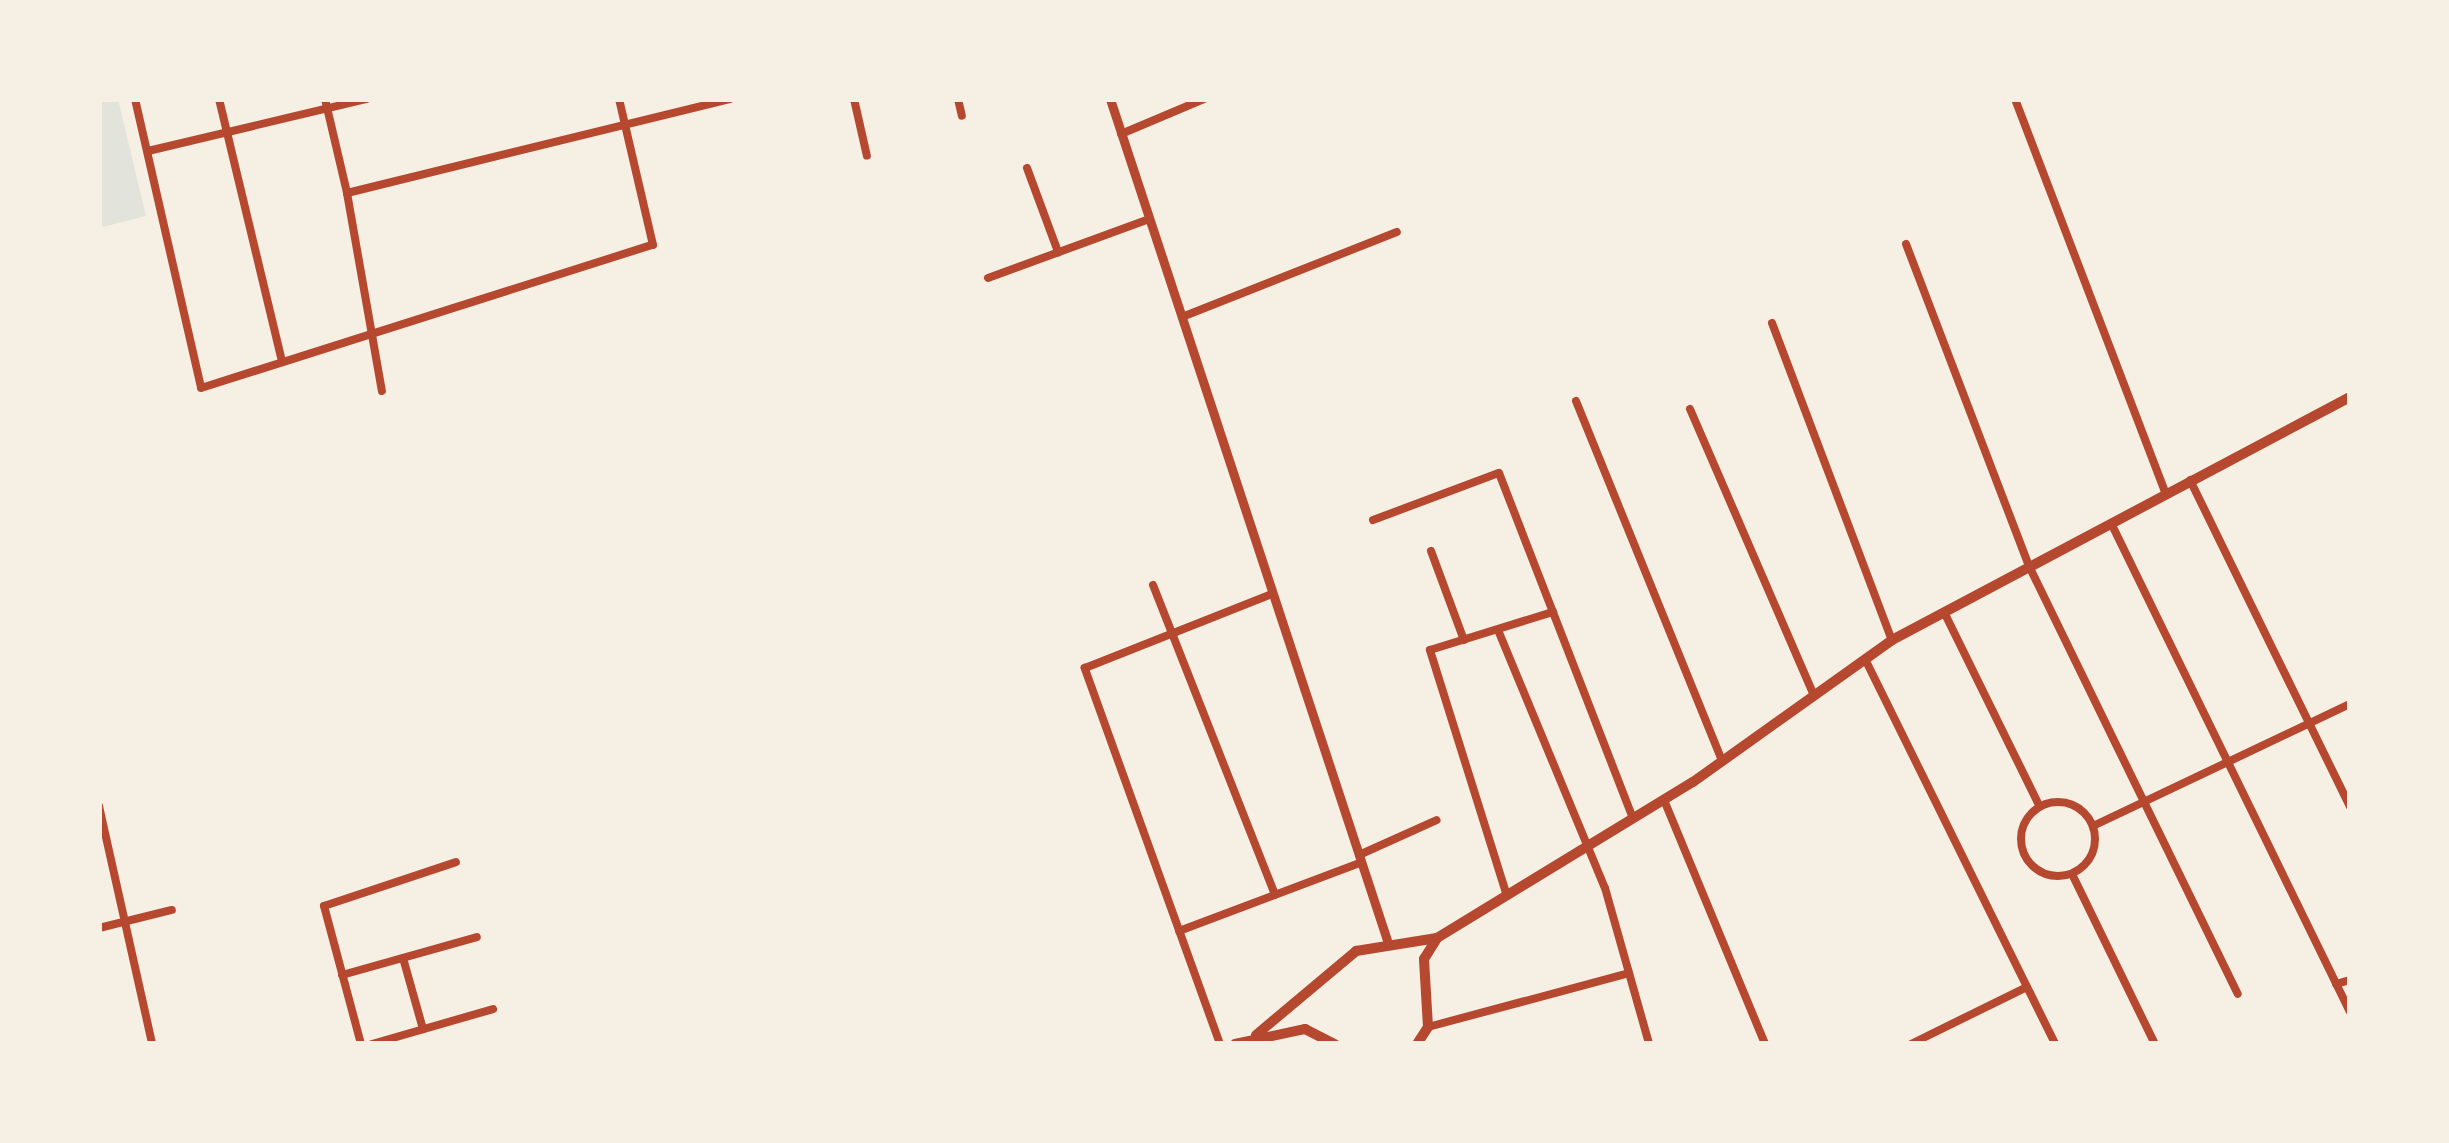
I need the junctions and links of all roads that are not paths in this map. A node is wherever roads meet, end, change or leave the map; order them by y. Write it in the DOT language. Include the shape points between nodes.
graph roads {
  1 [pos="135,99"];
  2 [pos="219,99"];
  3 [pos="367,99"];
  4 [pos="619,99"];
  5 [pos="730,99"];
  6 [pos="854,99"];
  7 [pos="958,99"];
  8 [pos="1110,99"];
  9 [pos="1204,99"];
  10 [pos="2014,99"];
  11 [pos="326,103"];
  12 [pos="962,116"];
  13 [pos="626,128"];
  14 [pos="227,132"];
  15 [pos="1121,134"];
  16 [pos="148,151"];
  17 [pos="867,156"];
  18 [pos="1027,168"];
  19 [pos="347,193"];
  20 [pos="1149,219"];
  21 [pos="1397,232"];
  22 [pos="1906,244"];
  23 [pos="1058,252"];
  24 [pos="988,278"];
  25 [pos="1181,317"];
  26 [pos="1772,323"];
  27 [pos="372,337"];
  28 [pos="282,362"];
  29 [pos="382,391"];
  30 [pos="2350,397"];
  31 [pos="1576,401"];
  32 [pos="1690,410"];
  33 [pos="2189,478"];
  34 [pos="2165,491"];
  35 [pos="1372,520"];
  36 [pos="2110,521"];
  37 [pos="1431,551"];
  38 [pos="2029,566"];
  39 [pos="1153,585"];
  40 [pos="1272,594"];
  41 [pos="1552,612"];
  42 [pos="1944,612"];
  43 [pos="1498,630"];
  44 [pos="1177,632"];
  45 [pos="1463,640"];
  46 [pos="1892,640"];
  47 [pos="1865,659"];
  48 [pos="1814,695"];
  49 [pos="2350,704"];
  50 [pos="2309,723"];
  51 [pos="1722,761"];
  52 [pos="2228,764"];
  53 [pos="1664,800"];
  54 [pos="2144,802"];
  55 [pos="99,806"];
  56 [pos="2040,807"];
  57 [pos="2350,807"];
  58 [pos="1633,819"];
  59 [pos="1437,820"];
  60 [pos="101,824"];
  61 [pos="2092,826"];
  62 [pos="1588,843"];
  63 [pos="1359,860"];
  64 [pos="456,862"];
  65 [pos="2072,874"];
  66 [pos="1275,895"];
  67 [pos="1507,896"];
  68 [pos="172,910"];
  69 [pos="125,921"];
  70 [pos="99,928"];
  71 [pos="1179,931"];
  72 [pos="477,937"];
  73 [pos="1437,938"];
  74 [pos="1387,940"];
  75 [pos="403,958"];
  76 [pos="1628,973"];
  77 [pos="342,975"];
  78 [pos="2350,980"];
  79 [pos="2336,985"];
  80 [pos="2027,987"];
  81 [pos="2238,994"];
  82 [pos="494,1009"];
  83 [pos="2350,1012"];
  84 [pos="1428,1027"];
  85 [pos="424,1029"];
  86 [pos="1256,1035"];
  87 [pos="152,1044"];
  88 [pos="361,1044"];
  89 [pos="372,1044"];
  90 [pos="1220,1044"];
  91 [pos="1234,1044"];
  92 [pos="1335,1044"];
  93 [pos="1417,1044"];
  94 [pos="1649,1044"];
  95 [pos="1766,1044"];
  96 [pos="1911,1044"];
  97 [pos="2055,1044"];
  98 [pos="2155,1044"];
  1 -- 16 [label="street"];
  2 -- 14 [label="street"];
  3 -- 11 [label="street"];
  4 -- 13 [label="street"];
  5 -- 13 [label="street"];
  6 -- 17 [label="street"];
  7 -- 12 [label="street"];
  8 -- 15 [label="street"];
  9 -- 15 [label="street"];
  10 -- 34 [label="street"];
  11 -- 14 [label="street"];
  11 -- 19 [label="street"];
  13 -- 19 [label="street"];
  13 -- 27 [label="street" via="653,244"];
  14 -- 16 [label="street"];
  14 -- 28 [label="street"];
  15 -- 20 [label="street"];
  16 -- 28 [label="street" via="201,388"];
  18 -- 23 [label="street"];
  19 -- 27 [label="street"];
  20 -- 23 [label="street"];
  20 -- 25 [label="street"];
  21 -- 25 [label="street"];
  22 -- 38 [label="street"];
  23 -- 24 [label="street"];
  25 -- 40 [label="street"];
  26 -- 46 [label="street"];
  27 -- 28 [label="street"];
  27 -- 29 [label="street"];
  30 -- 33 [label="main road"];
  31 -- 51 [label="street"];
  32 -- 48 [label="street"];
  33 -- 34 [label="main road"];
  33 -- 50 [label="street"];
  34 -- 36 [label="main road"];
  35 -- 41 [label="street" via="1499,472"];
  36 -- 38 [label="main road"];
  36 -- 52 [label="street"];
  37 -- 45 [label="street"];
  38 -- 42 [label="main road"];
  38 -- 54 [label="street"];
  39 -- 44 [label="street"];
  40 -- 44 [label="street"];
  40 -- 63 [label="street"];
  41 -- 43 [label="street"];
  41 -- 58 [label="street"];
  42 -- 46 [label="main road"];
  42 -- 56 [label="street"];
  43 -- 45 [label="street"];
  43 -- 62 [label="street"];
  44 -- 66 [label="street"];
  44 -- 71 [label="street" via="1084,668"];
  45 -- 67 [label="street" via="1430,650 1429,658"];
  46 -- 47 [label="main road"];
  47 -- 48 [label="main road"];
  47 -- 80 [label="street"];
  48 -- 51 [label="main road"];
  49 -- 50 [label="street"];
  50 -- 52 [label="street"];
  50 -- 57 [label="street"];
  51 -- 53 [label="main road"];
  52 -- 54 [label="street"];
  52 -- 79 [label="street"];
  53 -- 58 [label="main road"];
  53 -- 95 [label="street"];
  54 -- 61 [label="street"];
  54 -- 81 [label="street"];
  55 -- 60 [label="street"];
  56 -- 61 [label="street" via="2077,807"];
  56 -- 65 [label="street" via="2024,825 2027,861 2048,875"];
  58 -- 62 [label="main road"];
  59 -- 63 [label="street"];
  60 -- 69 [label="street"];
  61 -- 65 [label="street" via="2094,849"];
  62 -- 67 [label="main road"];
  62 -- 76 [label="street"];
  63 -- 66 [label="street"];
  63 -- 74 [label="street"];
  64 -- 77 [label="street" via="327,899"];
  65 -- 98 [label="street"];
  66 -- 71 [label="street"];
  67 -- 73 [label="main road"];
  68 -- 69 [label="street"];
  69 -- 70 [label="street"];
  69 -- 87 [label="street"];
  71 -- 90 [label="street"];
  72 -- 75 [label="street"];
  73 -- 74 [label="main road"];
  73 -- 84 [label="main road" via="1424,959"];
  74 -- 86 [label="main road" via="1316,977"];
  75 -- 77 [label="street"];
  75 -- 85 [label="street"];
  76 -- 84 [label="street"];
  76 -- 94 [label="street"];
  77 -- 88 [label="street"];
  78 -- 79 [label="street"];
  79 -- 83 [label="street"];
  80 -- 96 [label="street"];
  80 -- 97 [label="street"];
  82 -- 85 [label="street"];
  84 -- 93 [label="main road"];
  85 -- 89 [label="street"];
  86 -- 91 [label="main road"];
  86 -- 92 [label="main road" via="1306,1029"];
}
